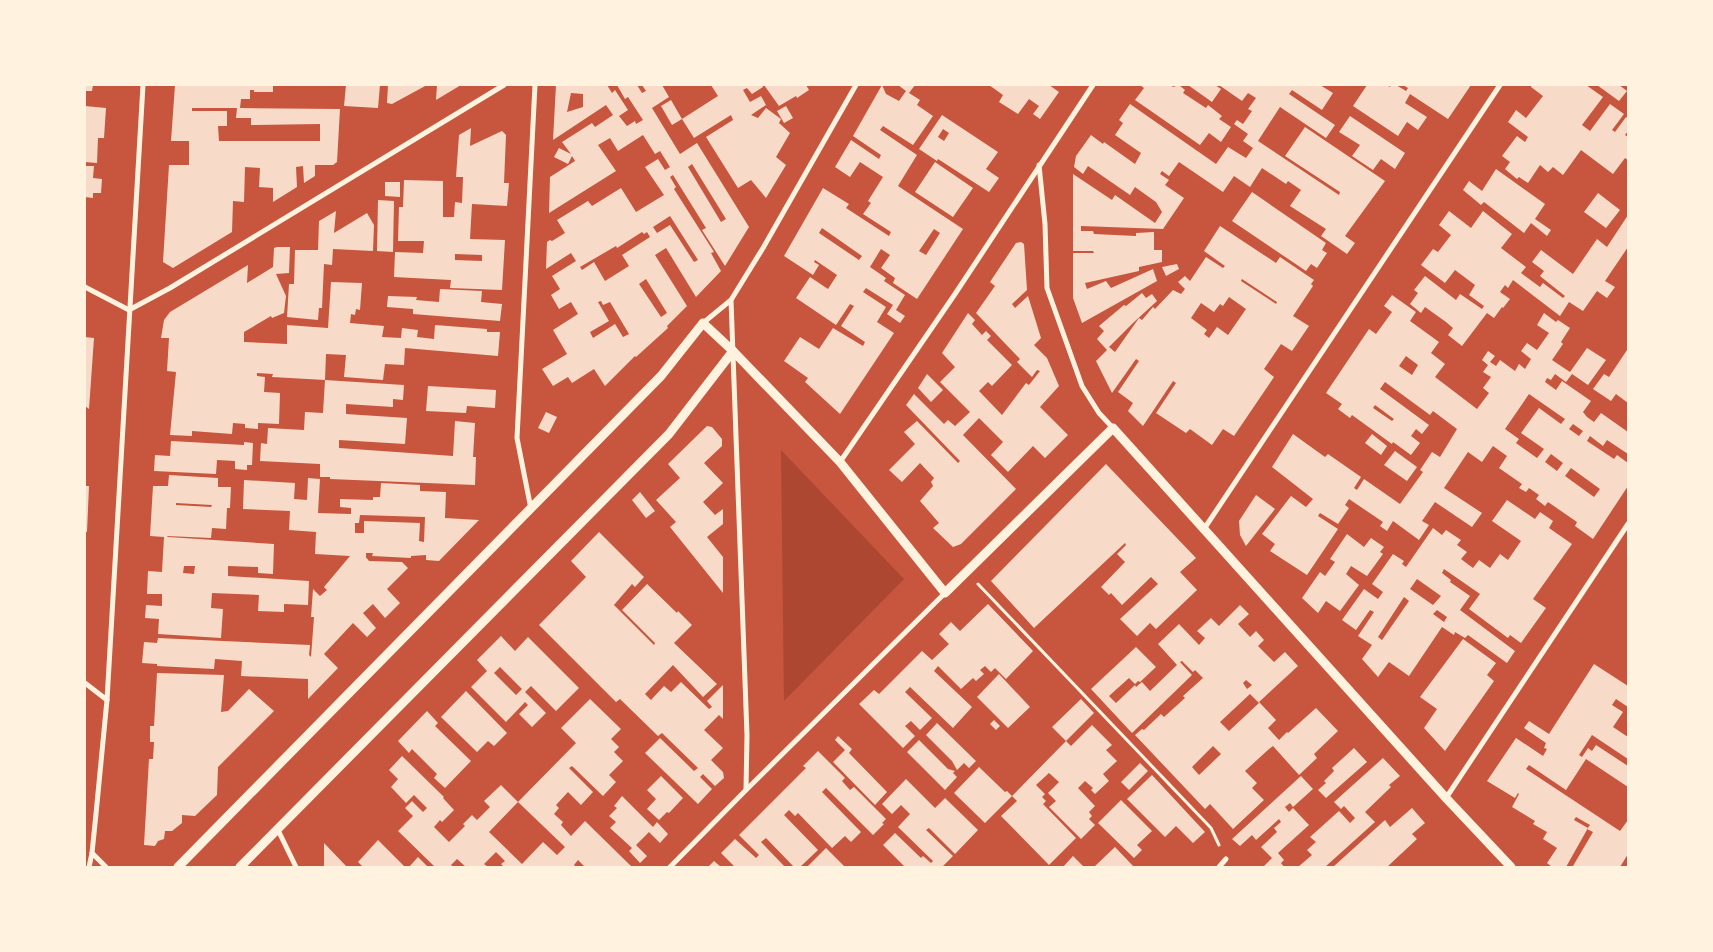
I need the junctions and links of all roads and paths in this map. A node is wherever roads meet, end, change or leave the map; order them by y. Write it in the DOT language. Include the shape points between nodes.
graph roads {
  1 [pos="142,85"];
  2 [pos="504,85"];
  3 [pos="535,85"];
  4 [pos="856,85"];
  5 [pos="1092,85"];
  6 [pos="1500,85"];
  7 [pos="1039,165"];
  8 [pos="85,287"];
  9 [pos="731,300"];
  10 [pos="129,310"];
  11 [pos="702,323"];
  12 [pos="733,351"];
  13 [pos="1113,428"];
  14 [pos="840,462"];
  15 [pos="531,510"];
  16 [pos="1628,524"];
  17 [pos="1203,530"];
  18 [pos="967,572"];
  19 [pos="945,593"];
  20 [pos="85,683"];
  21 [pos="107,700"];
  22 [pos="746,790"];
  23 [pos="1446,798"];
  24 [pos="278,830"];
  25 [pos="92,853"];
  26 [pos="1226,859"];
  27 [pos="89,867"];
  28 [pos="106,867"];
  29 [pos="178,867"];
  30 [pos="240,867"];
  31 [pos="296,867"];
  32 [pos="670,867"];
  33 [pos="1219,867"];
  34 [pos="1511,867"];
  1 -- 10 [label="street"];
  2 -- 10 [label="street"];
  3 -- 15 [label="street" via="518,438"];
  4 -- 9 [label="street"];
  5 -- 7 [label="street"];
  6 -- 17 [label="street"];
  7 -- 13 [label="street" via="1048,288 1082,386"];
  7 -- 14 [label="street"];
  8 -- 10 [label="street"];
  9 -- 11 [label="street"];
  9 -- 12 [label="street"];
  10 -- 21 [label="street"];
  11 -- 12 [label="street"];
  11 -- 15 [label="street" via="661,376"];
  12 -- 14 [label="street"];
  12 -- 22 [label="street" via="747,734"];
  12 -- 24 [label="street" via="669,434"];
  13 -- 17 [label="street"];
  13 -- 18 [label="street"];
  14 -- 19 [label="street"];
  15 -- 29 [label="street"];
  16 -- 23 [label="street"];
  17 -- 23 [label="street"];
  18 -- 19 [label="street"];
  18 -- 26 [label="path" via="1212,828"];
  19 -- 22 [label="street"];
  20 -- 21 [label="street"];
  21 -- 25 [label="street"];
  22 -- 32 [label="street"];
  23 -- 34 [label="street"];
  24 -- 30 [label="street"];
  24 -- 31 [label="street"];
  25 -- 27 [label="street"];
  25 -- 28 [label="street"];
  26 -- 33 [label="street"];
}
